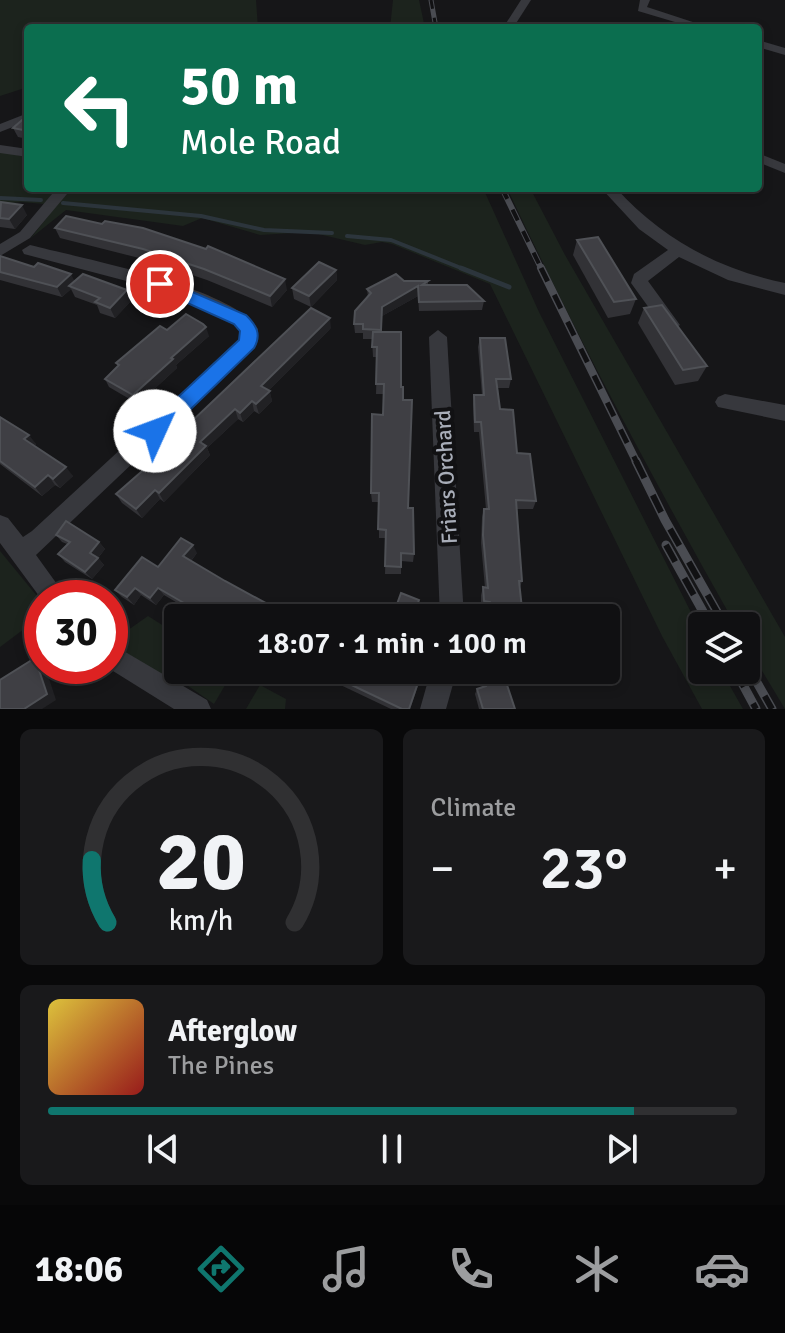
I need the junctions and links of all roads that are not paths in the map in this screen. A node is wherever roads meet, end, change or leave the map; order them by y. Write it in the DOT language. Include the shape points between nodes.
graph roads {
  1 [pos="526,0"];
  2 [pos="645,0"];
  3 [pos="511,24"];
  4 [pos="693,24"];
  5 [pos="762,44"];
  6 [pos="785,52"];
  7 [pos="24,119"];
  8 [pos="0,128"];
  9 [pos="0,149"];
  10 [pos="24,152"];
  11 [pos="762,159"];
  12 [pos="785,169"];
  13 [pos="62,192"];
  14 [pos="612,192"];
  15 [pos="30,250"];
  16 [pos="678,250"];
  17 [pos="0,251"];
  18 [pos="785,289"];
  19 [pos="438,337"];
  20 [pos="681,338"];
  21 [pos="725,402"];
  22 [pos="785,413"];
  23 [pos="0,525"];
  24 [pos="23,551"];
  25 [pos="43,580"];
  26 [pos="451,604"];
  27 [pos="128,666"];
  28 [pos="440,684"];
  29 [pos="198,709"];
  30 [pos="433,709"];
  1 -- 3 [label="street"];
  2 -- 4 [label="street" via="642,9"];
  5 -- 6 [label="street"];
  7 -- 8 [label="street"];
  9 -- 10 [label="street"];
  11 -- 12 [label="street"];
  13 -- 17 [label="street" via="25,235"];
  14 -- 16 [label="street"];
  15 -- 24 [label="street" via="177,289 240,319 249,335 248,343 178,410"];
  16 -- 18 [label="street" via="725,274"];
  16 -- 20 [label="street" via="639,283"];
  19 -- 26 [label="street, Friars Orchard"];
  21 -- 22 [label="street"];
  23 -- 24 [label="street"];
  24 -- 25 [label="street"];
  27 -- 29 [label="street"];
  28 -- 30 [label="street"];
}
